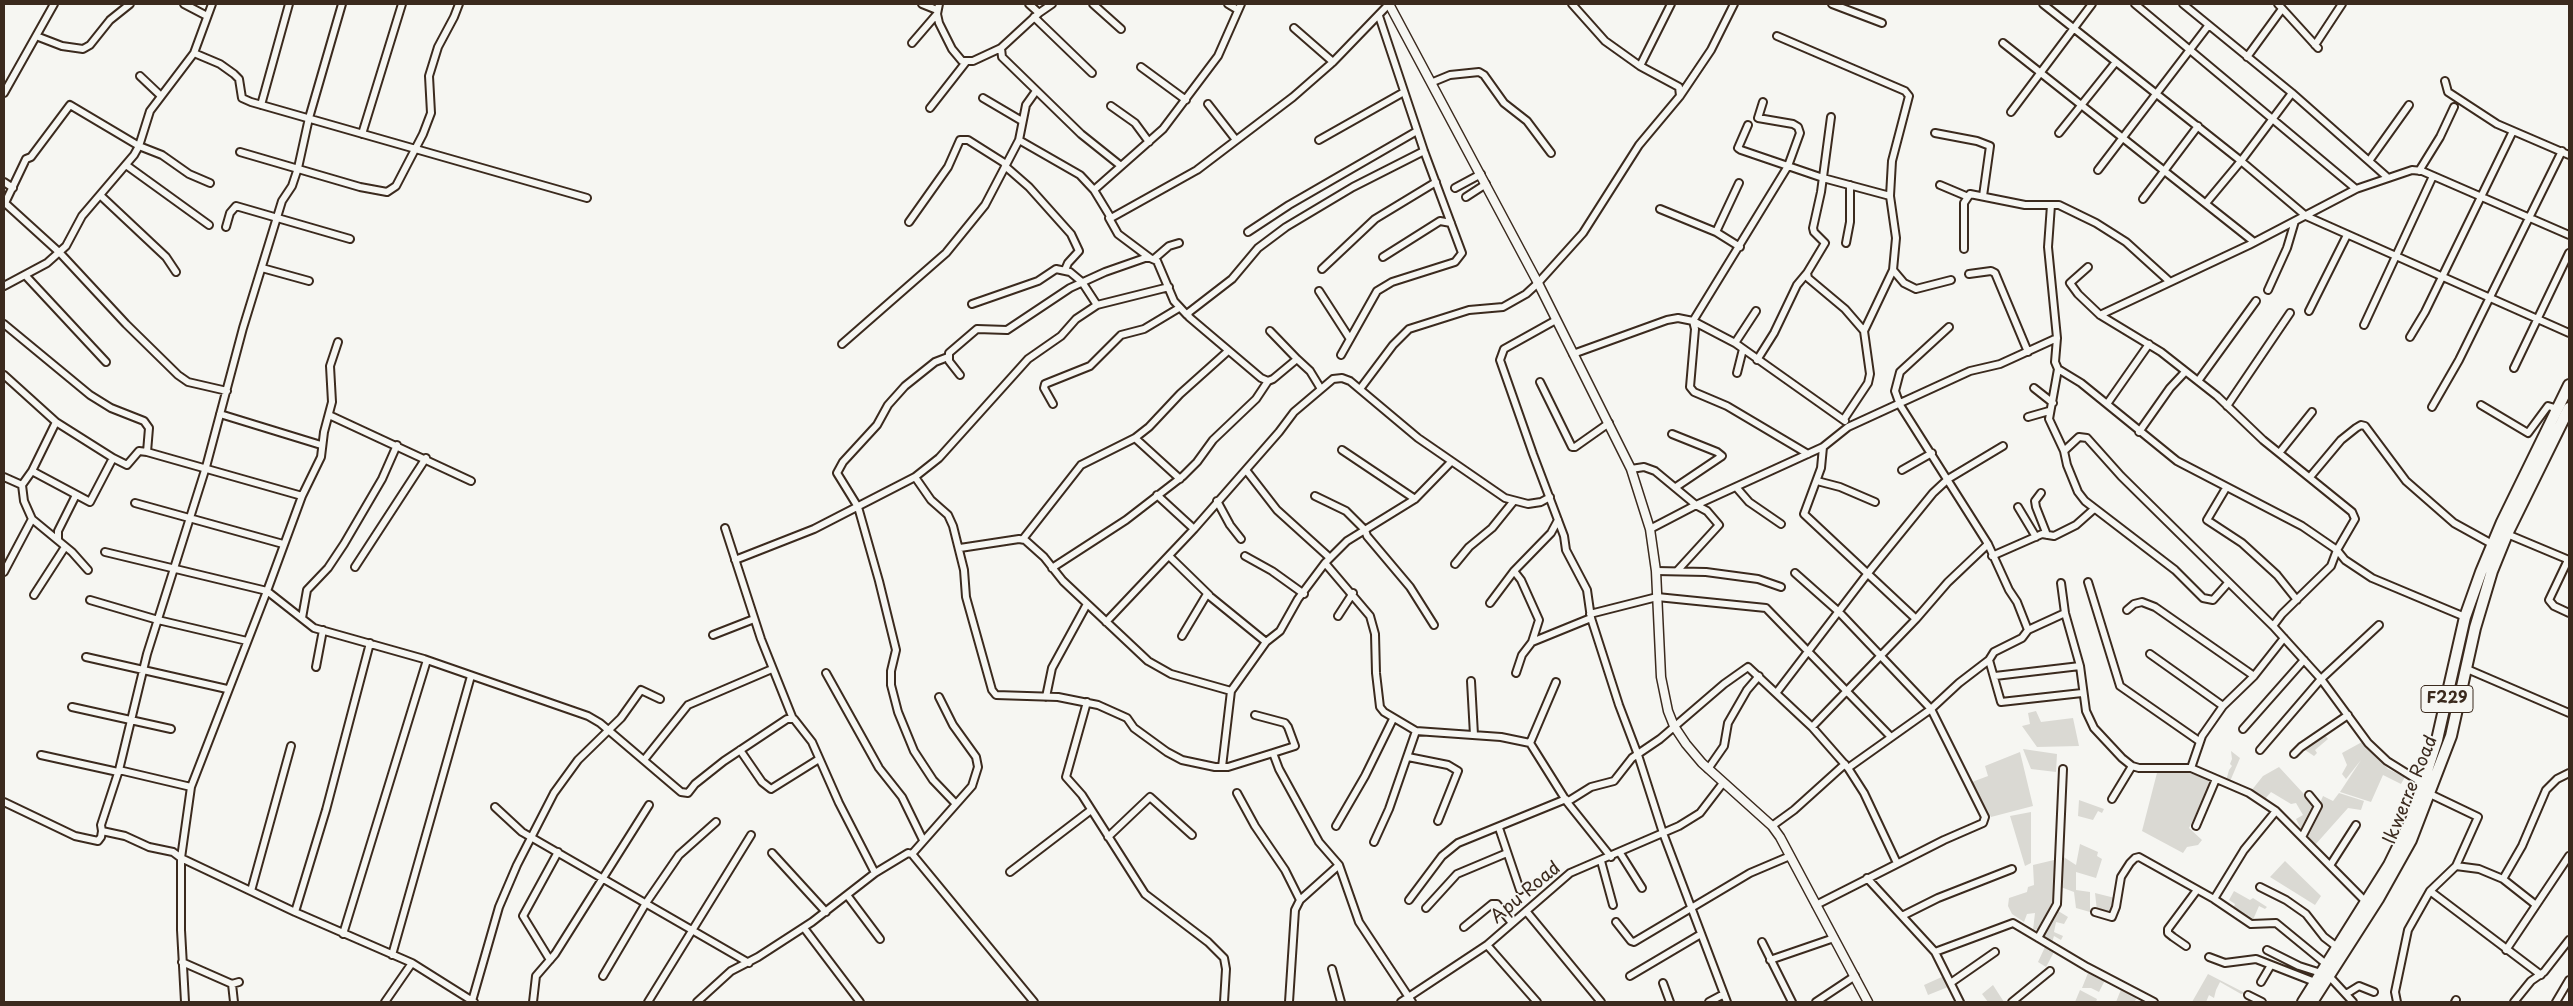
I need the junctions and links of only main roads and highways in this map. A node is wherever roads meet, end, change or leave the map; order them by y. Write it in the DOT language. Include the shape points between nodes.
graph roads {
  1 [pos="2569,385"];
  2 [pos="2569,394"];
  3 [pos="2569,408"];
  4 [pos="2564,416"];
  5 [pos="2443,714"];
  6 [pos="2456,716"];
  7 [pos="2323,974"];
  8 [pos="2303,1002"];
  9 [pos="2312,1002"];
  1 -- 4 [label="main road, F229"];
  2 -- 4 [label="main road" via="2564,404"];
  3 -- 4 [label="main road, Ikwerre Road / F229"];
  4 -- 5 [label="main road, F229" via="2492,544 2465,617"];
  4 -- 6 [label="main road, Ikwerre Road / F229" via="2507,534 2487,588"];
  5 -- 6 [label="main road"];
  5 -- 7 [label="main road, F229" via="2424,784 2404,836"];
  6 -- 7 [label="main road, Ikwerre Road / F229" via="2430,794 2396,869"];
  7 -- 8 [label="main road, F229"];
  7 -- 9 [label="main road, Ikwerre Road / F229"];
}
